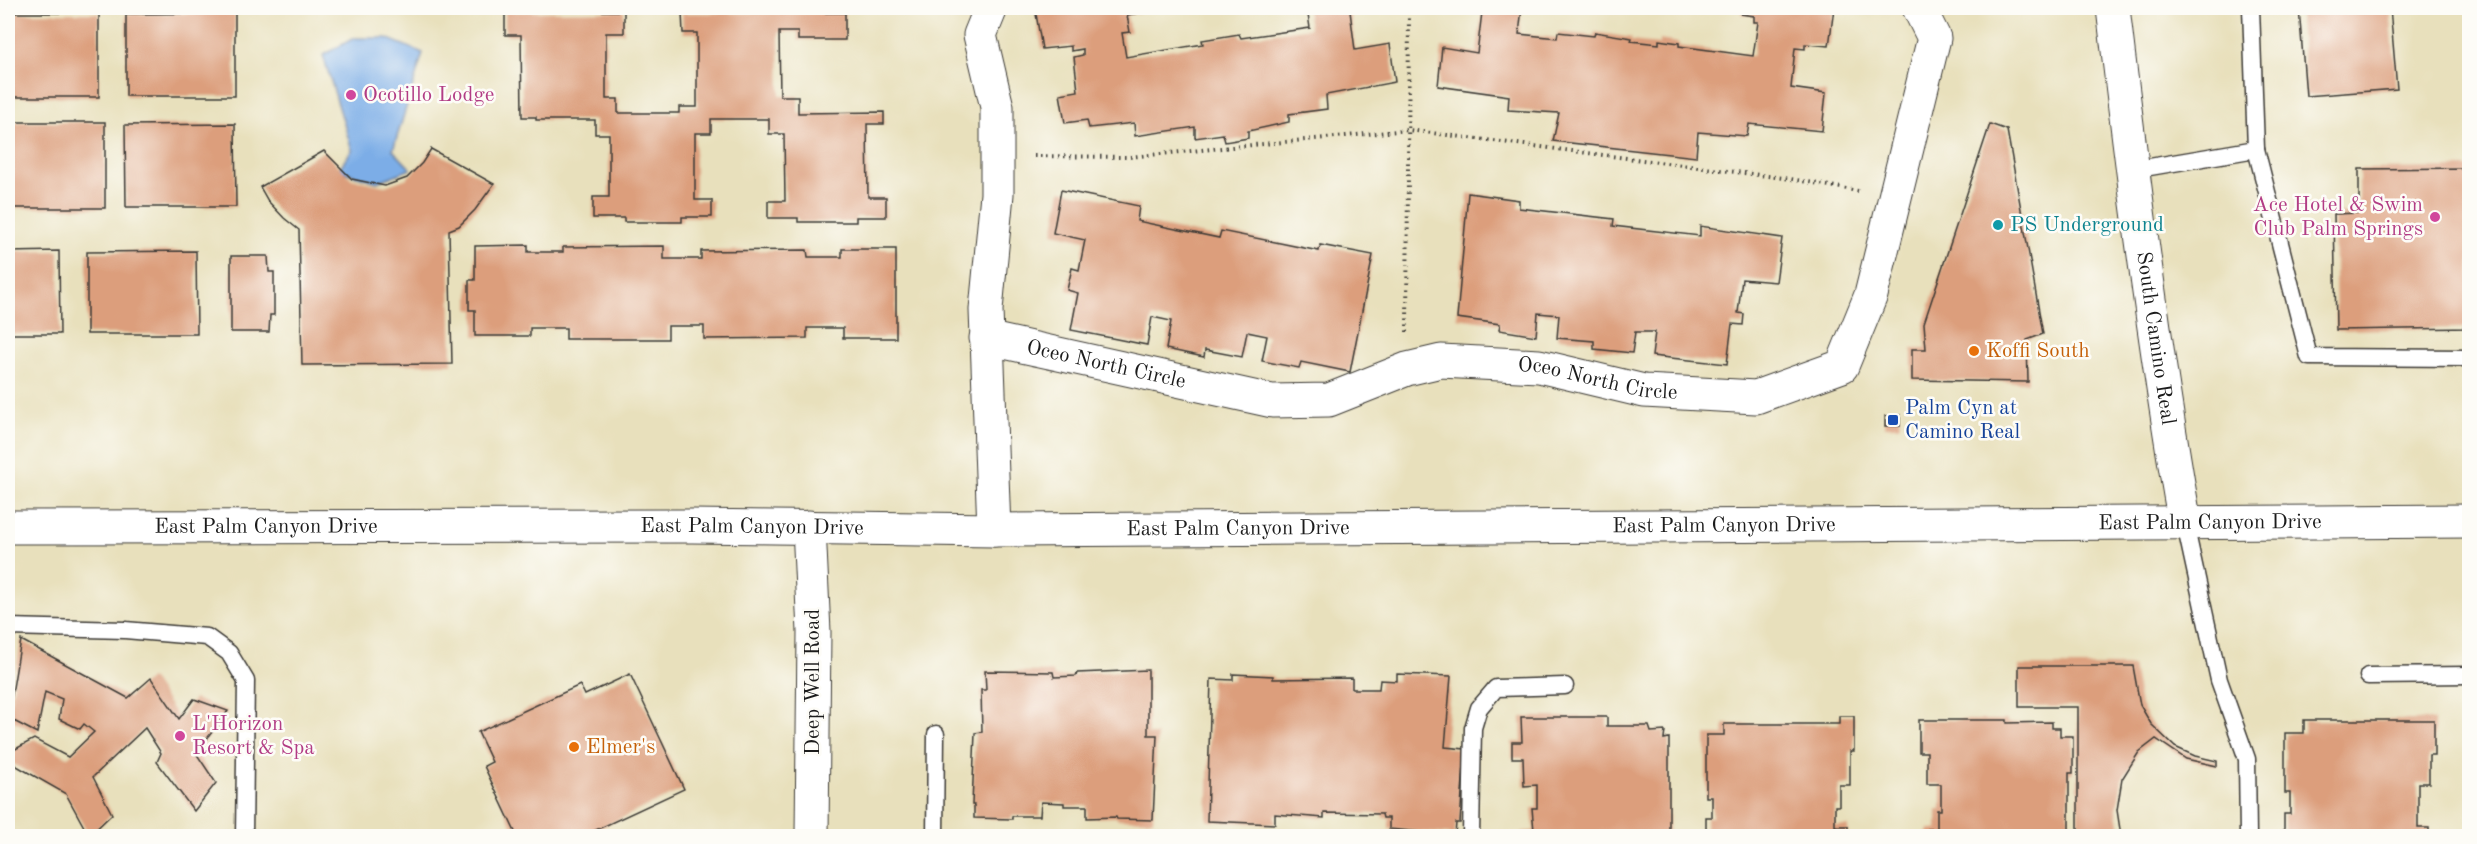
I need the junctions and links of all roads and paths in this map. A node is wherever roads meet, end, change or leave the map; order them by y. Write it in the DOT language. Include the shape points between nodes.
graph roads {
  1 [pos="991,8"];
  2 [pos="1409,8"];
  3 [pos="1919,8"];
  4 [pos="2113,8"];
  5 [pos="2252,8"];
  6 [pos="1408,130"];
  7 [pos="2256,149"];
  8 [pos="997,156"];
  9 [pos="2132,170"];
  10 [pos="1894,198"];
  11 [pos="986,338"];
  12 [pos="2469,358"];
  13 [pos="1407,369"];
  14 [pos="2469,521"];
  15 [pos="2185,524"];
  16 [pos="8,527"];
  17 [pos="809,527"];
  18 [pos="994,530"];
  19 [pos="8,627"];
  20 [pos="2469,675"];
  21 [pos="2368,676"];
  22 [pos="1565,686"];
  23 [pos="936,734"];
  24 [pos="244,837"];
  25 [pos="812,837"];
  26 [pos="935,837"];
  27 [pos="1471,837"];
  28 [pos="2248,837"];
  1 -- 8 [label="street" via="980,35 997,107"];
  2 -- 6 [label="path"];
  3 -- 10 [label="street, Oceo North Circle" via="1934,38"];
  4 -- 9 [label="street, South Camino Real"];
  5 -- 7 [label="lane"];
  6 -- 8 [label="path" via="1129,157"];
  6 -- 10 [label="path" via="1791,179"];
  6 -- 13 [label="path"];
  7 -- 9 [label="lane"];
  7 -- 12 [label="lane" via="2309,357"];
  8 -- 11 [label="street"];
  9 -- 15 [label="street, South Camino Real"];
  10 -- 13 [label="street, Oceo North Circle" via="1871,296 1842,366 1756,397 1644,392 1539,366 1441,361"];
  11 -- 13 [label="street, Oceo North Circle" via="1272,401 1329,400"];
  11 -- 18 [label="street"];
  14 -- 15 [label="street, East Palm Canyon Drive"];
  15 -- 18 [label="street, East Palm Canyon Drive"];
  15 -- 28 [label="lane" via="2219,680 2247,759"];
  16 -- 17 [label="street, East Palm Canyon Drive"];
  17 -- 18 [label="street, East Palm Canyon Drive"];
  17 -- 25 [label="street, Deep Well Road" via="814,632"];
  19 -- 24 [label="lane" via="207,637 230,653 246,681"];
  20 -- 21 [label="lane"];
  22 -- 27 [label="lane" via="1496,688 1479,708 1473,728"];
  23 -- 26 [label="lane"];
}
